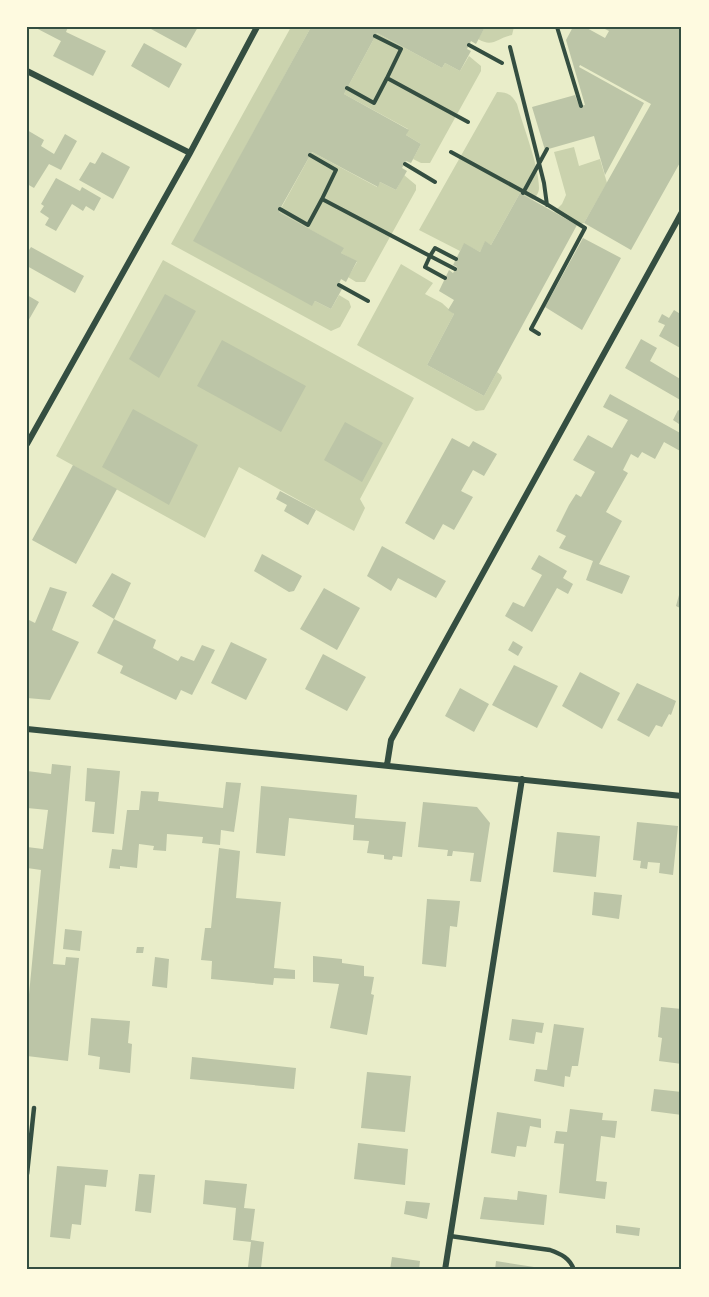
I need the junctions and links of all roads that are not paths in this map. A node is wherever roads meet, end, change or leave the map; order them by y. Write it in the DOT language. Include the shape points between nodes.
graph roads {
  1 [pos="256,27"];
  2 [pos="27,70"];
  3 [pos="190,153"];
  4 [pos="682,212"];
  5 [pos="27,444"];
  6 [pos="27,729"];
  7 [pos="387,765"];
  8 [pos="522,779"];
  9 [pos="682,796"];
  10 [pos="34,1108"];
  11 [pos="27,1174"];
  12 [pos="450,1236"];
  13 [pos="445,1270"];
  14 [pos="573,1270"];
  1 -- 3 [label="street"];
  2 -- 3 [label="street"];
  3 -- 5 [label="street"];
  4 -- 7 [label="street" via="391,740"];
  6 -- 7 [label="street"];
  7 -- 8 [label="street"];
  8 -- 9 [label="street"];
  8 -- 12 [label="street"];
  10 -- 11 [label="lane"];
  12 -- 13 [label="street"];
  12 -- 14 [label="lane" via="550,1250 564,1255"];
}
